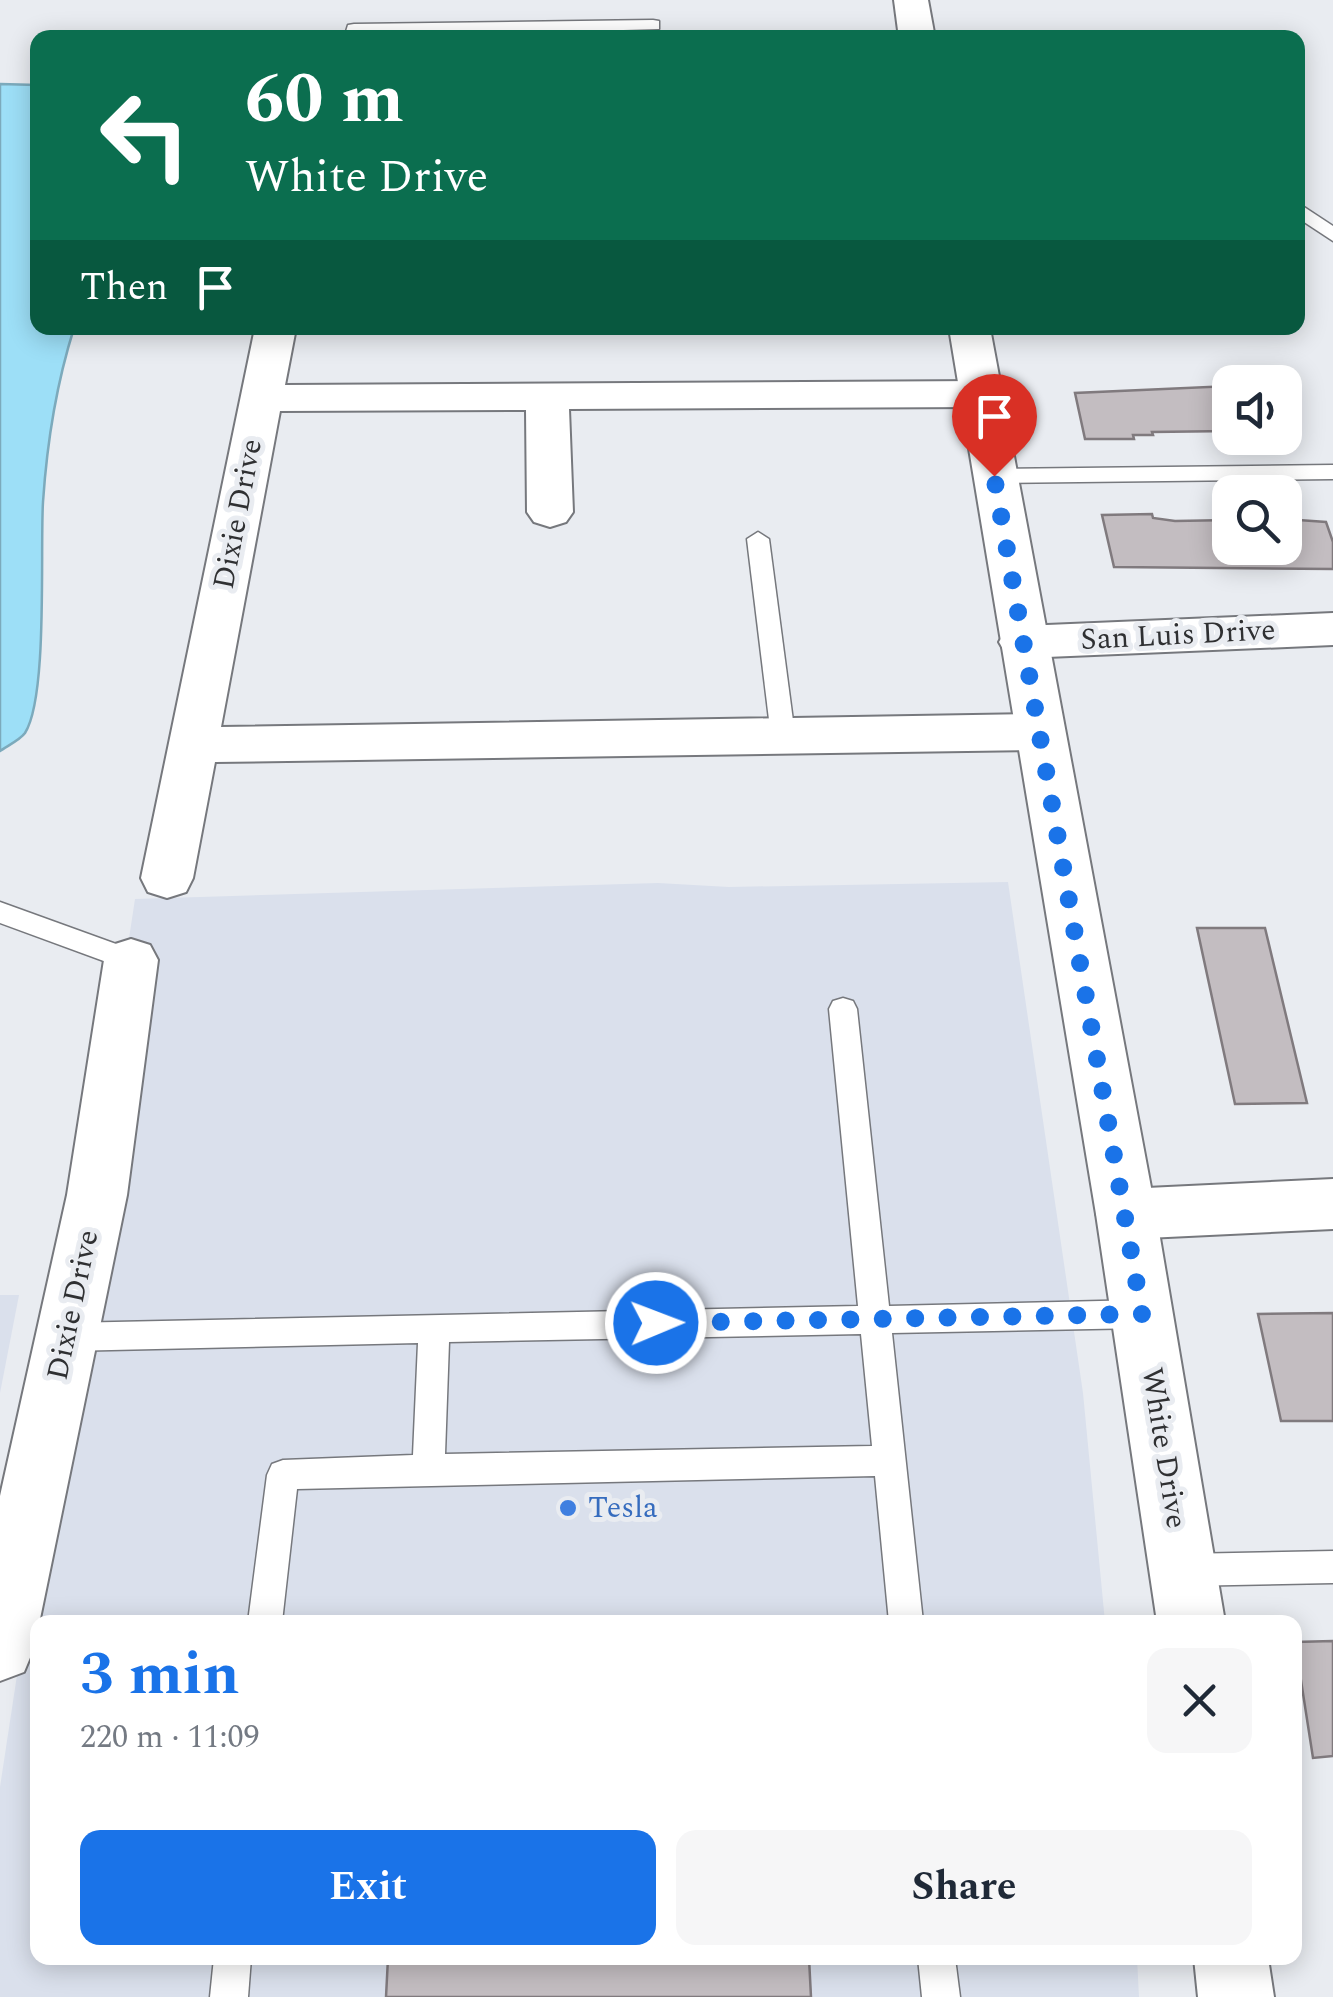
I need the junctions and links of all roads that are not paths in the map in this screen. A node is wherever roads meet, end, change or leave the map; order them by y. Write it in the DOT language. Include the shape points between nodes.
graph roads {
  1 [pos="652,0"];
  2 [pos="911,0"];
  3 [pos="354,30"];
  4 [pos="504,30"];
  5 [pos="654,30"];
  6 [pos="917,30"];
  7 [pos="1305,214"];
  8 [pos="1333,235"];
  9 [pos="274,335"];
  10 [pos="969,335"];
  11 [pos="980,394"];
  12 [pos="546,396"];
  13 [pos="261,398"];
  14 [pos="1333,472"];
  15 [pos="994,476"];
  16 [pos="550,512"];
  17 [pos="758,538"];
  18 [pos="1333,629"];
  19 [pos="1023,642"];
  20 [pos="1039,732"];
  21 [pos="783,736"];
  22 [pos="191,745"];
  23 [pos="167,878"];
  24 [pos="0,912"];
  25 [pos="131,960"];
  26 [pos="843,1008"];
  27 [pos="1333,1204"];
  28 [pos="1126,1214"];
  29 [pos="1142,1314"];
  30 [pos="877,1318"];
  31 [pos="434,1328"];
  32 [pos="66,1337"];
  33 [pos="890,1460"];
  34 [pos="428,1469"];
  35 [pos="1333,1567"];
  36 [pos="1184,1570"];
  37 [pos="267,1615"];
  38 [pos="905,1615"];
  39 [pos="1190,1615"];
  40 [pos="1,1635"];
  41 [pos="231,1965"];
  42 [pos="938,1965"];
  43 [pos="1232,1965"];
  44 [pos="229,1997"];
  45 [pos="941,1997"];
  46 [pos="1236,1997"];
  1 -- 5 [label="lane"];
  2 -- 6 [label="street"];
  3 -- 4 [label="lane"];
  7 -- 8 [label="lane"];
  9 -- 13 [label="street, Dixie Drive"];
  10 -- 11 [label="street, White Drive"];
  11 -- 12 [label="street"];
  11 -- 15 [label="street, White Drive"];
  12 -- 13 [label="street"];
  12 -- 16 [label="street"];
  13 -- 22 [label="street, Dixie Drive"];
  14 -- 15 [label="lane"];
  15 -- 19 [label="street, White Drive"];
  17 -- 21 [label="lane"];
  18 -- 19 [label="street, San Luis Drive"];
  19 -- 20 [label="street, White Drive"];
  20 -- 21 [label="street"];
  20 -- 28 [label="street, White Drive"];
  21 -- 22 [label="street"];
  22 -- 23 [label="street, Dixie Drive"];
  24 -- 25 [label="lane"];
  25 -- 32 [label="street, Dixie Drive" via="97,1195"];
  26 -- 30 [label="lane"];
  27 -- 28 [label="street"];
  28 -- 29 [label="street, White Drive"];
  29 -- 30 [label="lane"];
  29 -- 36 [label="street, White Drive"];
  30 -- 31 [label="lane"];
  30 -- 33 [label="lane"];
  31 -- 32 [label="lane"];
  31 -- 34 [label="lane"];
  32 -- 40 [label="street, Dixie Drive"];
  33 -- 34 [label="lane"];
  33 -- 38 [label="lane"];
  34 -- 37 [label="lane" via="283,1475"];
  35 -- 36 [label="lane"];
  36 -- 39 [label="street, White Drive"];
  41 -- 44 [label="lane"];
  42 -- 45 [label="lane"];
  43 -- 46 [label="street"];
}
